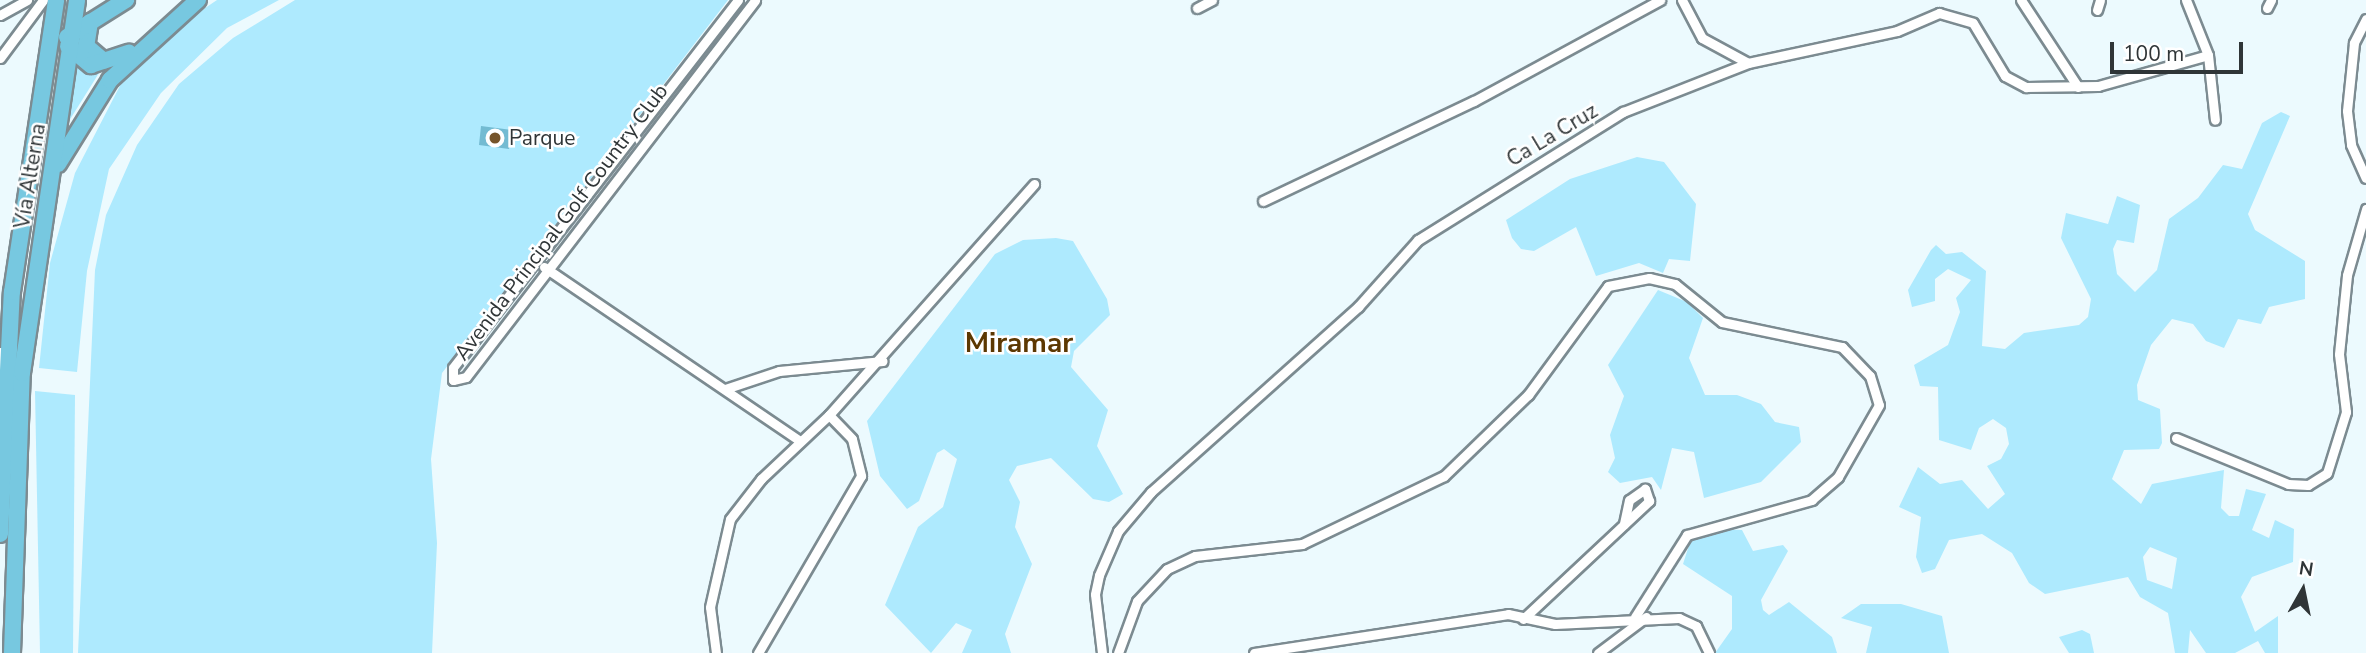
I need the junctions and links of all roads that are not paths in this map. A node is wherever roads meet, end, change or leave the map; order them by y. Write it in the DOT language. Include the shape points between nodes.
graph roads {
  1 [pos="27,0"];
  2 [pos="43,0"];
  3 [pos="57,0"];
  4 [pos="77,0"];
  5 [pos="83,0"];
  6 [pos="198,0"];
  7 [pos="738,0"];
  8 [pos="755,0"];
  9 [pos="1212,0"];
  10 [pos="1660,0"];
  11 [pos="1682,0"];
  12 [pos="2021,0"];
  13 [pos="2186,0"];
  14 [pos="123,2"];
  15 [pos="1197,8"];
  16 [pos="0,15"];
  17 [pos="2366,19"];
  18 [pos="90,22"];
  19 [pos="147,40"];
  20 [pos="69,41"];
  21 [pos="2208,55"];
  22 [pos="0,58"];
  23 [pos="48,61"];
  24 [pos="111,63"];
  25 [pos="1748,63"];
  26 [pos="2078,87"];
  27 [pos="2215,120"];
  28 [pos="2366,178"];
  29 [pos="50,179"];
  30 [pos="1034,184"];
  31 [pos="1263,201"];
  32 [pos="2366,209"];
  33 [pos="548,265"];
  34 [pos="529,272"];
  35 [pos="0,352"];
  36 [pos="883,360"];
  37 [pos="725,389"];
  38 [pos="3,411"];
  39 [pos="829,415"];
  40 [pos="2176,438"];
  41 [pos="799,440"];
  42 [pos="1624,524"];
  43 [pos="0,534"];
  44 [pos="1647,616"];
  45 [pos="1635,617"];
  46 [pos="1523,619"];
  47 [pos="12,653"];
  48 [pos="716,653"];
  49 [pos="758,653"];
  50 [pos="1102,653"];
  51 [pos="1118,653"];
  52 [pos="1254,653"];
  53 [pos="1598,653"];
  54 [pos="1709,653"];
  1 -- 16 [label="street"];
  2 -- 22 [label="street"];
  3 -- 20 [label="highway"];
  3 -- 23 [label="highway, Vía Alterna"];
  4 -- 20 [label="highway, Vía Alterna"];
  5 -- 14 [label="highway" via="96,9"];
  6 -- 19 [label="highway"];
  7 -- 34 [label="street, Avenida Principal Golf Country Club"];
  8 -- 33 [label="street, Avenida Principal Golf Country Club"];
  9 -- 15 [label="street"];
  10 -- 31 [label="street" via="1474,101"];
  11 -- 25 [label="street" via="1702,38"];
  12 -- 26 [label="street"];
  13 -- 21 [label="street"];
  14 -- 18 [label="highway"];
  17 -- 28 [label="street" via="2354,43 2347,111 2351,145"];
  18 -- 20 [label="highway"];
  18 -- 24 [label="highway" via="86,46 98,60"];
  19 -- 24 [label="highway"];
  19 -- 29 [label="highway" via="110,80"];
  20 -- 23 [label="highway"];
  20 -- 24 [label="highway" via="90,65"];
  20 -- 29 [label="highway, Vía Alterna"];
  21 -- 26 [label="street, Ca La Cruz"];
  21 -- 27 [label="street"];
  23 -- 38 [label="highway, Vía Alterna" via="12,292"];
  25 -- 26 [label="street, Ca La Cruz" via="1897,31 1949,12 1973,23 2014,82"];
  25 -- 50 [label="street, Ca La Cruz" via="1623,112 1418,240 1358,307 1218,426 1118,531 1095,594"];
  29 -- 47 [label="highway, Vía Alterna" via="22,373"];
  30 -- 36 [label="street"];
  32 -- 40 [label="street" via="2347,275 2340,354 2346,412 2328,473 2313,484 2288,484"];
  33 -- 34 [label="street"];
  33 -- 34 [label="street, Avenida Principal Golf Country Club" via="466,377 453,380 453,368"];
  33 -- 37 [label="street"];
  35 -- 38 [label="street"];
  36 -- 37 [label="street" via="779,371"];
  36 -- 39 [label="street"];
  37 -- 41 [label="street"];
  38 -- 43 [label="highway, Vía Alterna"];
  39 -- 41 [label="street"];
  39 -- 49 [label="street" via="852,439 861,476"];
  41 -- 48 [label="street" via="730,519 710,607"];
  42 -- 46 [label="street"];
  44 -- 45 [label="street"];
  44 -- 53 [label="street"];
  44 -- 54 [label="street" via="1696,626"];
  45 -- 46 [label="street" via="1555,624"];
  45 -- 51 [label="street" via="1687,535 1812,500 1838,477 1880,405 1870,376 1842,347 1722,322 1675,284 1649,278 1608,286 1528,396 1444,476 1302,544 1195,556 1167,569 1137,601"];
  46 -- 52 [label="street" via="1492,614"];
}
